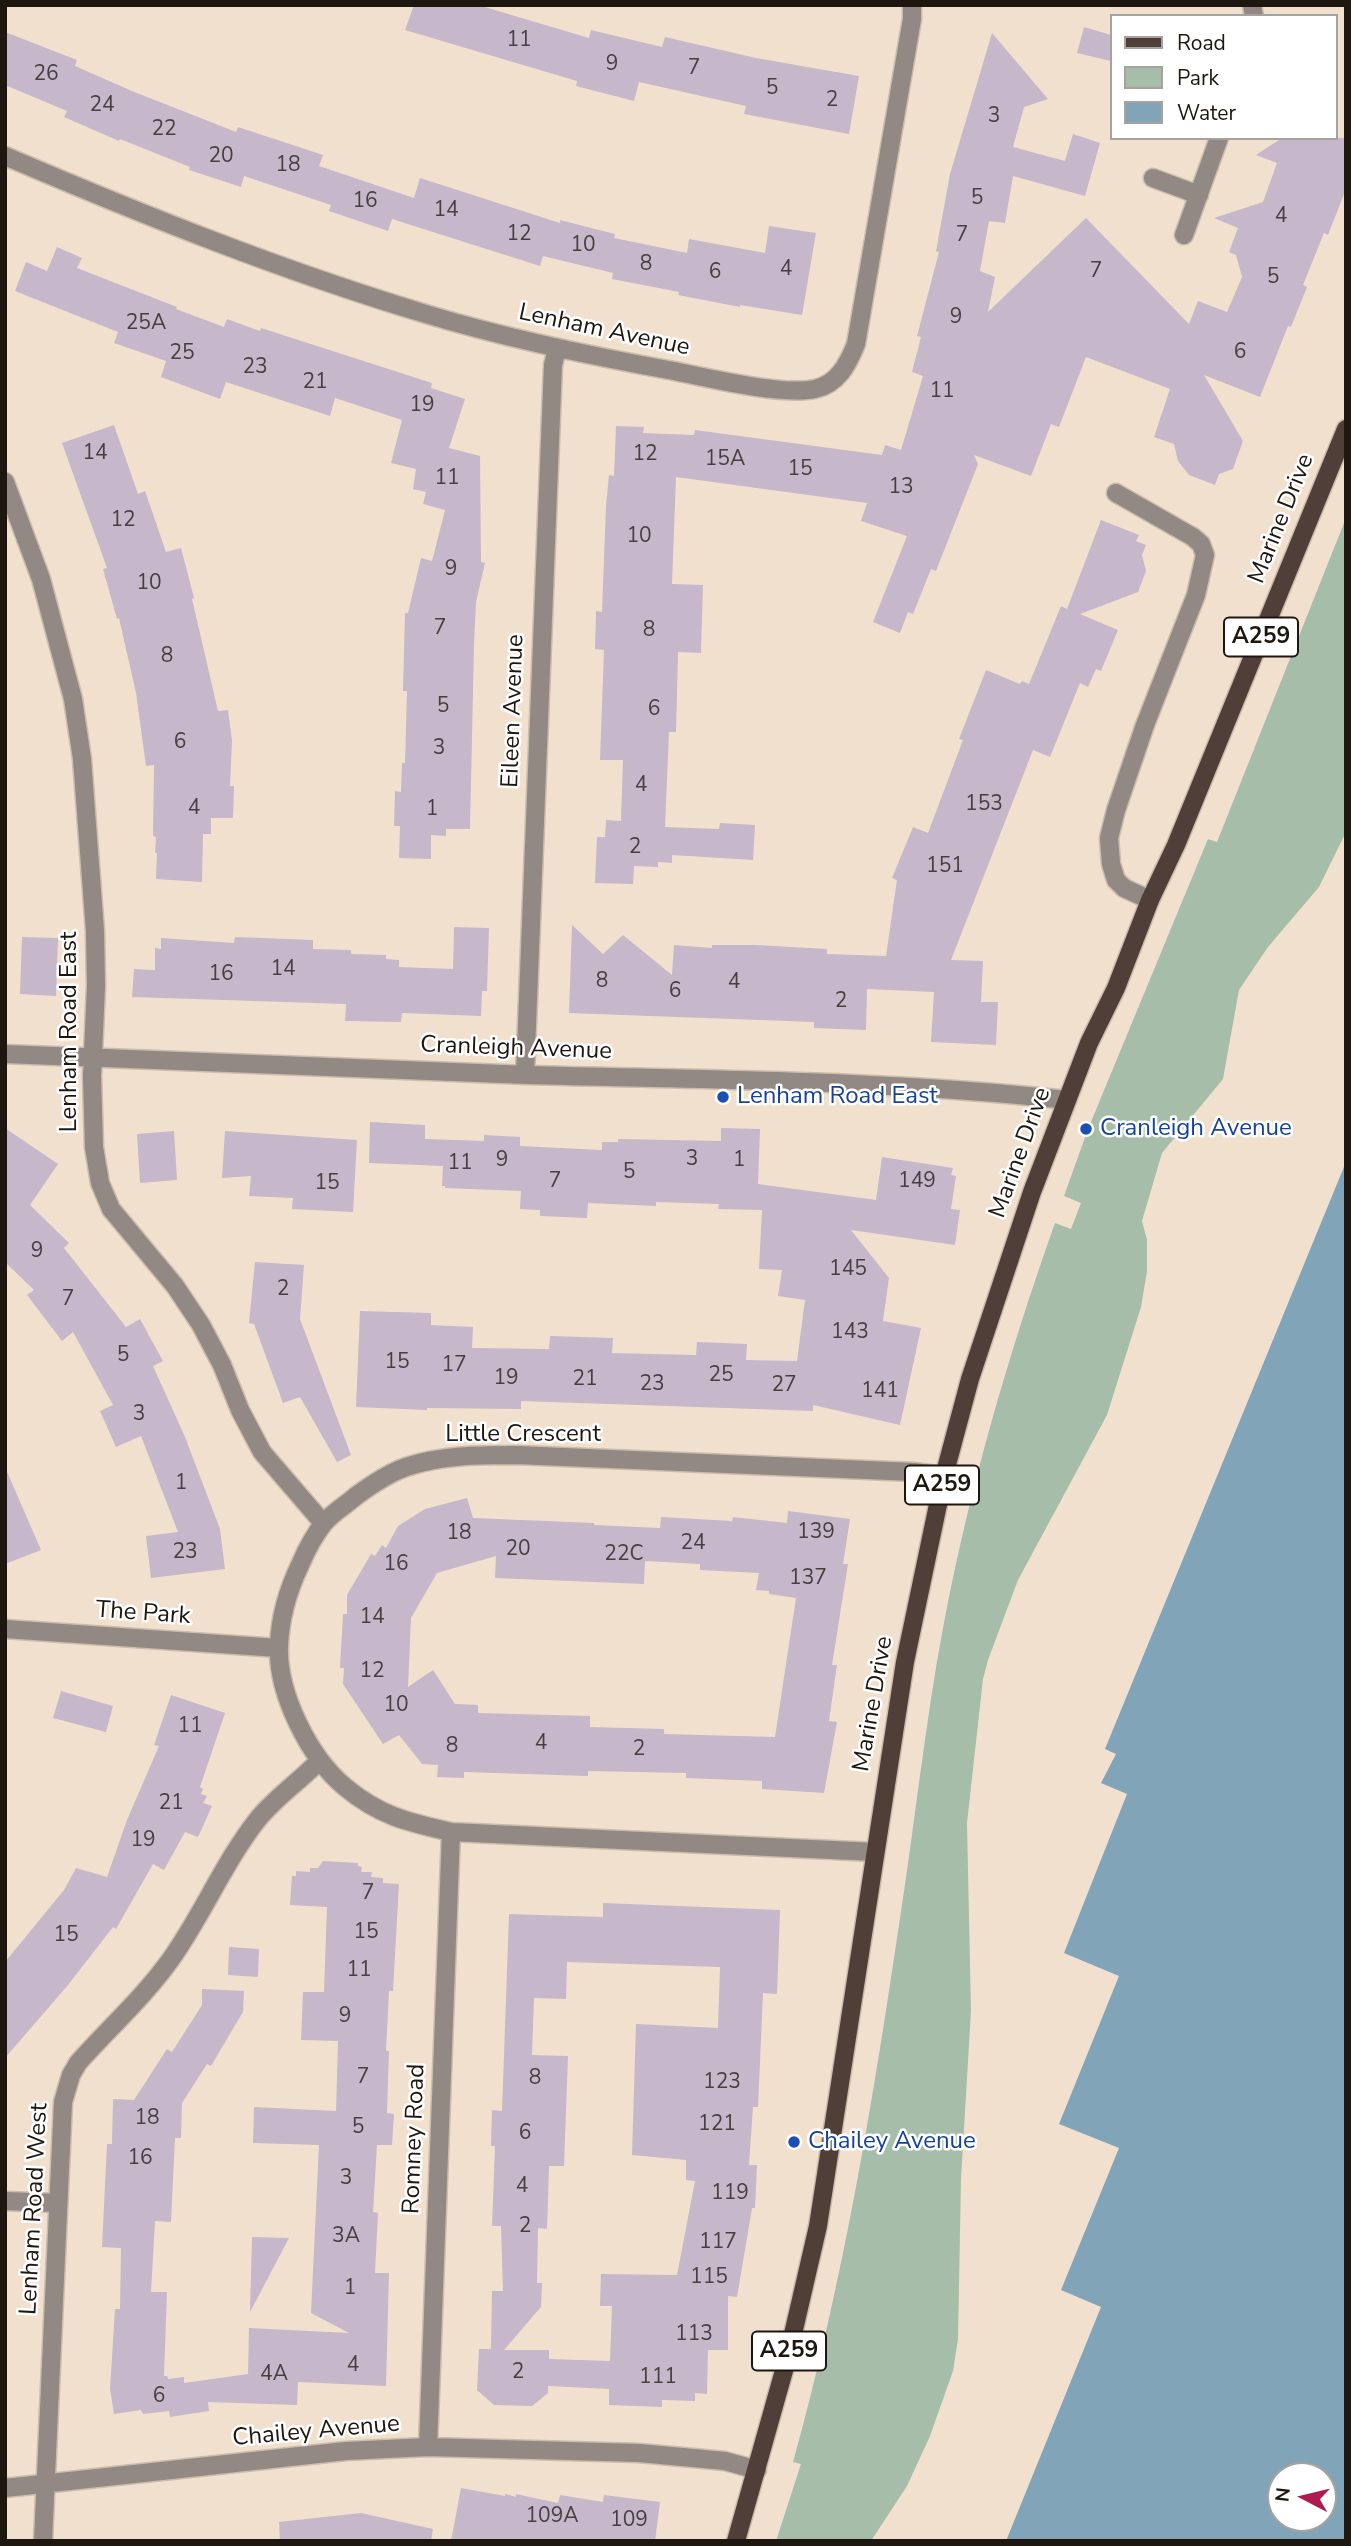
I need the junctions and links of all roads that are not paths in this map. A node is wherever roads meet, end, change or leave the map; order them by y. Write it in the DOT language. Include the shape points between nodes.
graph roads {
  1 [pos="912,5"];
  2 [pos="1218,140"];
  3 [pos="5,156"];
  4 [pos="1153,178"];
  5 [pos="1199,195"];
  6 [pos="1184,235"];
  7 [pos="557,349"];
  8 [pos="1346,429"];
  9 [pos="5,482"];
  10 [pos="1115,493"];
  11 [pos="1150,900"];
  12 [pos="5,1054"];
  13 [pos="94,1057"];
  14 [pos="525,1075"];
  15 [pos="1067,1100"];
  16 [pos="944,1476"];
  17 [pos="323,1523"];
  18 [pos="5,1629"];
  19 [pos="278,1648"];
  20 [pos="320,1760"];
  21 [pos="451,1832"];
  22 [pos="875,1852"];
  23 [pos="5,2201"];
  24 [pos="57,2203"];
  25 [pos="428,2447"];
  26 [pos="757,2470"];
  27 [pos="45,2484"];
  28 [pos="5,2488"];
  29 [pos="43,2541"];
  30 [pos="736,2541"];
  1 -- 7 [label="street, Lenham Avenue" via="861,320 852,354 834,381 816,389 793,390"];
  2 -- 5 [label="street"];
  3 -- 7 [label="street, Lenham Avenue" via="305,274 427,314"];
  4 -- 5 [label="street"];
  5 -- 6 [label="street"];
  7 -- 14 [label="street, Eileen Avenue" via="552,379"];
  8 -- 11 [label="main road, Marine Drive / A259"];
  9 -- 13 [label="street, Lenham Road East" via="41,579 73,699 88,818 95,931"];
  10 -- 11 [label="street" via="1193,537 1205,555 1193,605 1145,724 1109,838 1116,880"];
  11 -- 15 [label="main road, Marine Drive / A259"];
  12 -- 13 [label="street, Cranleigh Avenue"];
  13 -- 14 [label="street, Cranleigh Avenue"];
  13 -- 17 [label="street, Lenham Road East" via="94,1147 100,1183 111,1209 158,1263 201,1325 262,1452"];
  14 -- 15 [label="street, Cranleigh Avenue" via="937,1088"];
  15 -- 16 [label="main road, Marine Drive / A259" via="1000,1284"];
  16 -- 17 [label="street, Little Crescent" via="476,1455 404,1468 371,1486"];
  16 -- 22 [label="main road, Marine Drive / A259" via="905,1662"];
  17 -- 19 [label="street, Little Crescent" via="290,1586"];
  18 -- 19 [label="street, The Park"];
  19 -- 20 [label="street, Little Crescent" via="287,1698"];
  20 -- 21 [label="street, Little Crescent" via="343,1785 390,1817"];
  20 -- 24 [label="street, Lenham Road West" via="258,1819 170,1960 78,2063 63,2102"];
  21 -- 22 [label="street, Little Crescent"];
  21 -- 25 [label="street, Romney Road"];
  22 -- 26 [label="main road, Marine Drive / A259" via="818,2225"];
  23 -- 24 [label="street"];
  24 -- 27 [label="street, Lenham Road West"];
  25 -- 26 [label="street, Chailey Avenue" via="639,2454 725,2461"];
  25 -- 27 [label="street, Chailey Avenue" via="346,2451"];
  26 -- 30 [label="main road, Marine Drive / A259"];
  27 -- 28 [label="street, Chailey Avenue"];
  27 -- 29 [label="street, Lenham Road West"];
}
